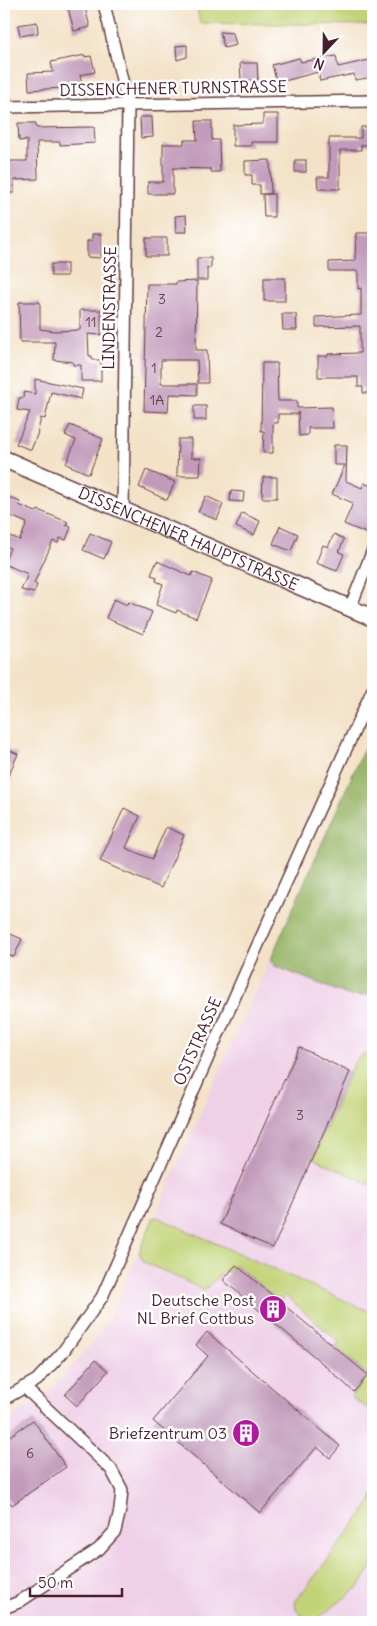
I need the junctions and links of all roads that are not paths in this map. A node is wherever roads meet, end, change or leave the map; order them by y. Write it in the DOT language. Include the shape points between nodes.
graph roads {
  1 [pos="104,4"];
  2 [pos="373,101"];
  3 [pos="128,105"];
  4 [pos="4,107"];
  5 [pos="4,459"];
  6 [pos="123,511"];
  7 [pos="373,550"];
  8 [pos="350,608"];
  9 [pos="373,618"];
  10 [pos="373,690"];
  11 [pos="24,1387"];
  12 [pos="4,1399"];
  13 [pos="4,1608"];
  1 -- 3 [label="street, LINDENSTRASSE"];
  2 -- 3 [label="street, DISSENCHENER TURNSTRASSE"];
  3 -- 4 [label="street, DISSENCHENER TURNSTRASSE"];
  3 -- 6 [label="street, LINDENSTRASSE"];
  5 -- 6 [label="main road, DISSENCHENER HAUPTSTRASSE"];
  6 -- 8 [label="main road, DISSENCHENER HAUPTSTRASSE"];
  7 -- 8 [label="street"];
  8 -- 9 [label="main road, DISSENCHENER HAUPTSTRASSE"];
  10 -- 11 [label="street, OSTSTRASSE" via="102,1297 62,1353 37,1380"];
  11 -- 12 [label="street, OSTSTRASSE"];
  11 -- 13 [label="street" via="111,1469 122,1490 115,1531 99,1549 19,1602"];
}
